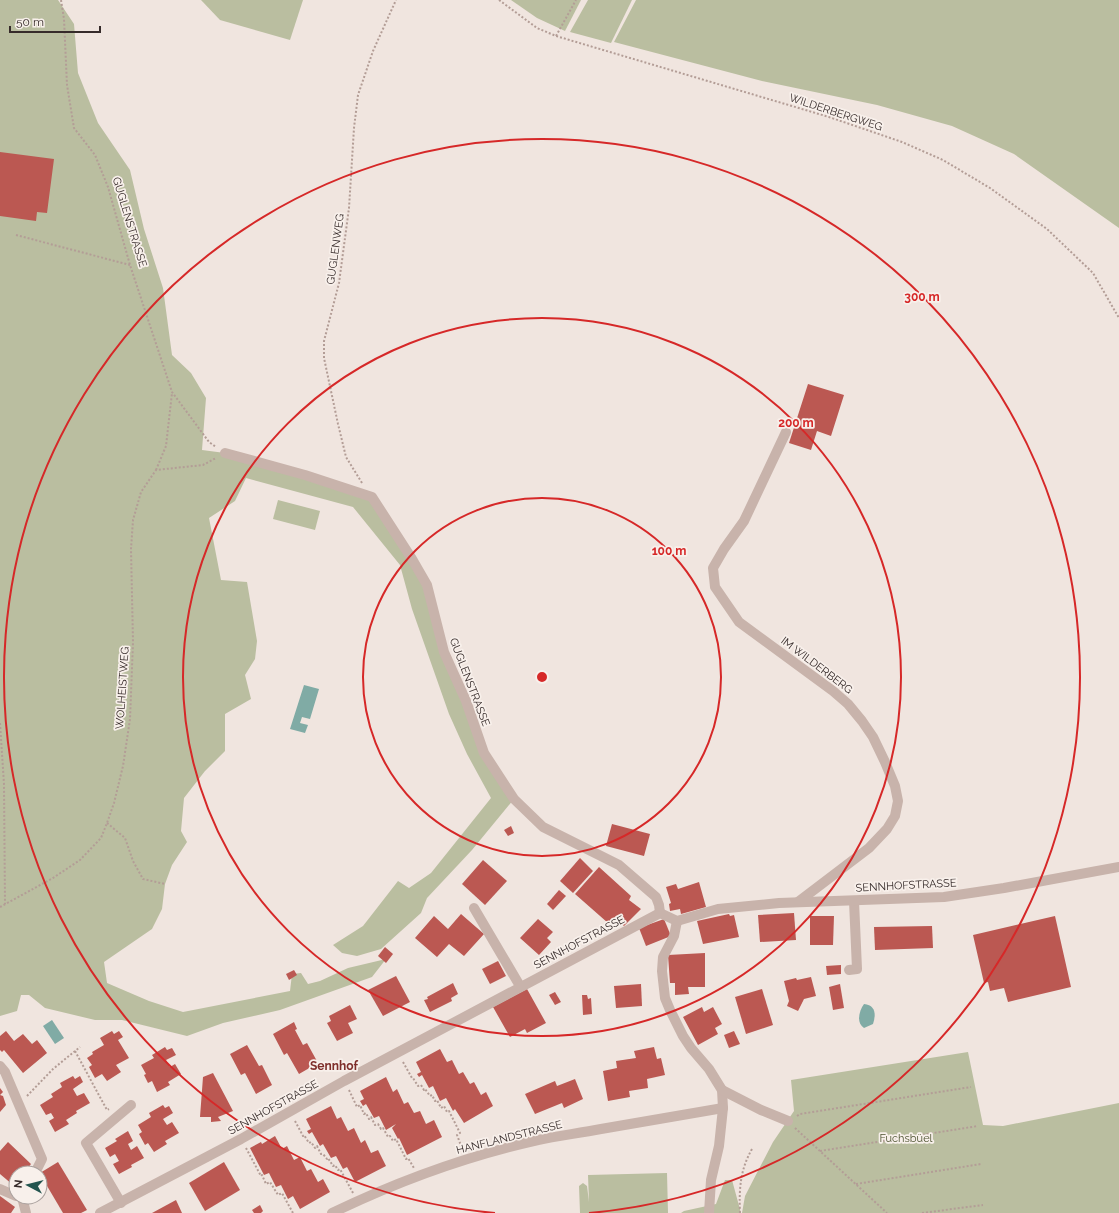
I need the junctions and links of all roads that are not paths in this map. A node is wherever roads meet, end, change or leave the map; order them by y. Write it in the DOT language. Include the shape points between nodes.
graph roads {
  1 [pos="786,432"];
  2 [pos="225,452"];
  3 [pos="1119,867"];
  4 [pos="854,901"];
  5 [pos="798,902"];
  6 [pos="474,908"];
  7 [pos="660,912"];
  8 [pos="677,921"];
  9 [pos="849,970"];
  10 [pos="520,986"];
  11 [pos="0,1066"];
  12 [pos="722,1090"];
  13 [pos="131,1105"];
  14 [pos="723,1108"];
  15 [pos="788,1121"];
  16 [pos="39,1165"];
  17 [pos="121,1203"];
  18 [pos="100,1213"];
  19 [pos="332,1213"];
  20 [pos="709,1213"];
  1 -- 5 [label="street, IM WILDERBERG" via="744,521 713,568 715,587 738,622 848,704 873,737 895,786 898,801 895,816 883,834 869,848"];
  2 -- 7 [label="street, GUGLENSTRASSE" via="372,497 427,585 444,652 466,701 484,753 514,799 543,828 619,865 656,897"];
  3 -- 4 [label="street, SENNHOFSTRASSE" via="944,897"];
  4 -- 5 [label="street, SENNHOFSTRASSE"];
  4 -- 9 [label="street" via="857,970"];
  5 -- 8 [label="street, SENNHOFSTRASSE" via="718,909"];
  6 -- 10 [label="street"];
  7 -- 8 [label="street"];
  7 -- 10 [label="street, SENNHOFSTRASSE"];
  8 -- 12 [label="street" via="674,936 663,957 665,998 691,1048 709,1069"];
  10 -- 17 [label="street, SENNHOFSTRASSE"];
  11 -- 16 [label="street" via="5,1072 42,1158"];
  12 -- 14 [label="street"];
  12 -- 15 [label="street"];
  13 -- 17 [label="street" via="86,1143"];
  14 -- 19 [label="street, HANFLANDSTRASSE" via="539,1140 466,1159 358,1200"];
  14 -- 20 [label="street" via="719,1146 711,1180"];
  17 -- 18 [label="street, SENNHOFSTRASSE"];
}
